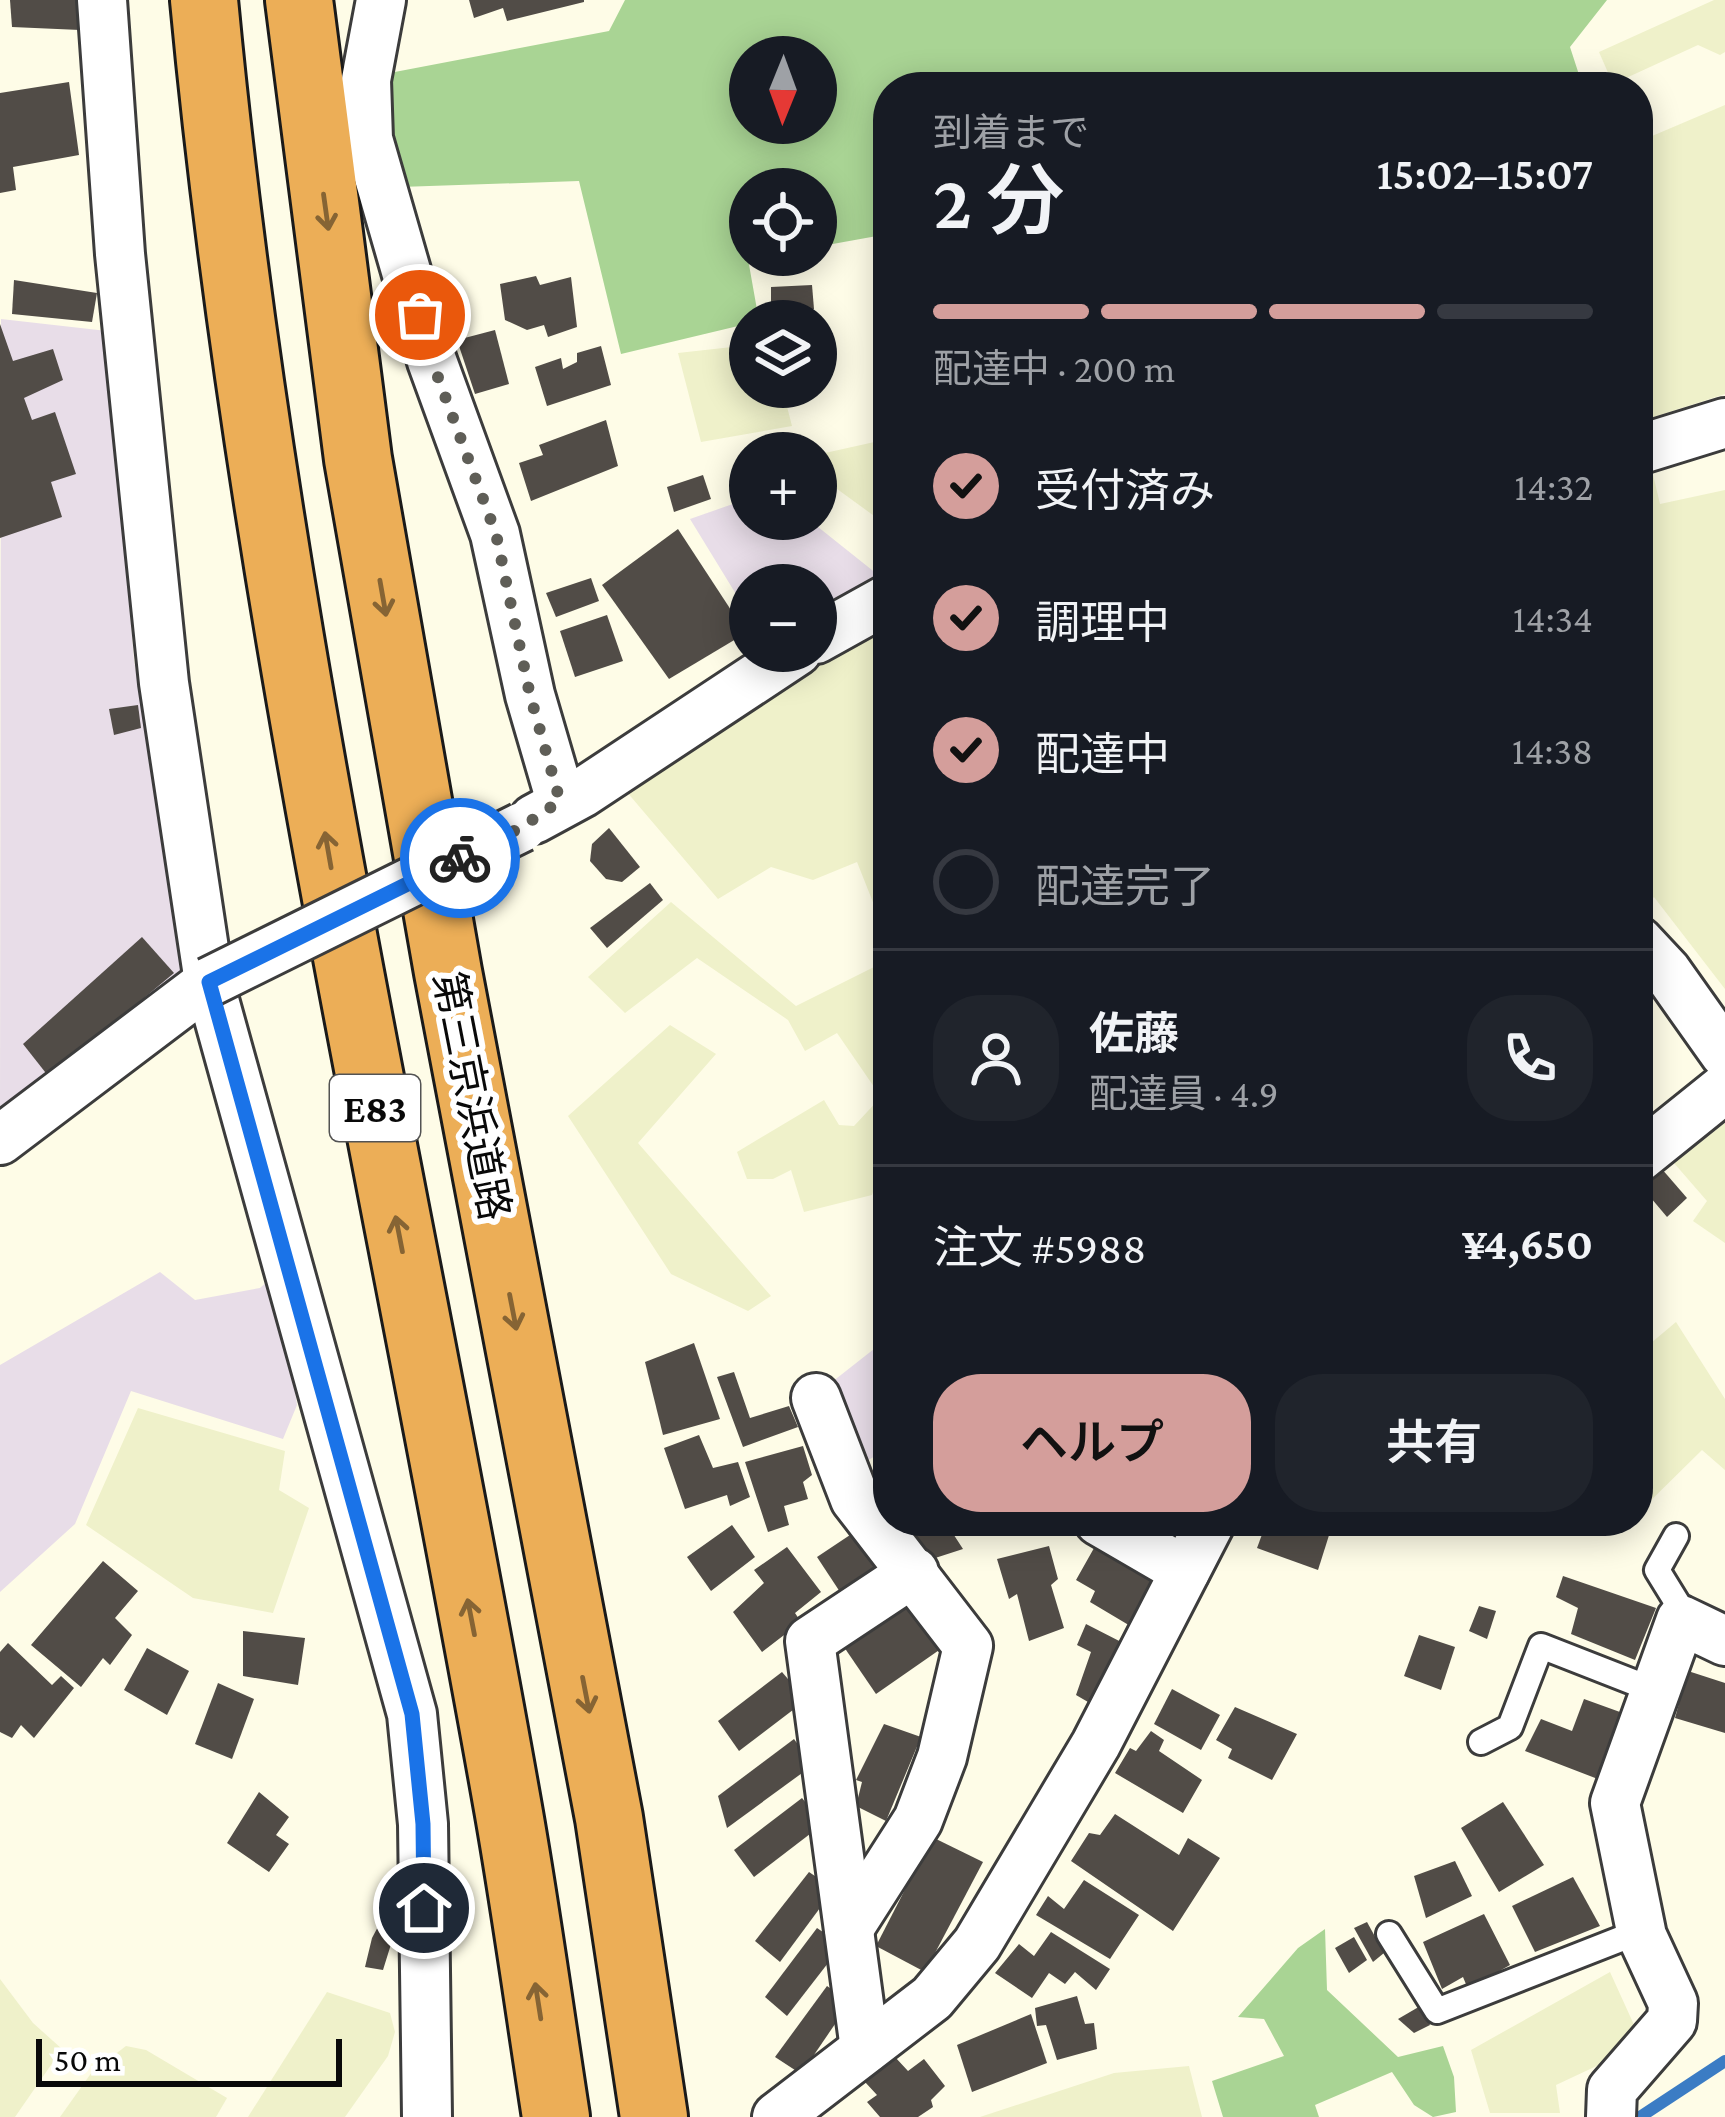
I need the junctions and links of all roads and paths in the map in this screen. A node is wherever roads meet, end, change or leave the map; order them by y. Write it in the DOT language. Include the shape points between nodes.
graph roads {
  1 [pos="102,0"];
  2 [pos="204,0"];
  3 [pos="299,0"];
  4 [pos="381,0"];
  5 [pos="1725,423"];
  6 [pos="1653,445"];
  7 [pos="873,607"];
  8 [pos="837,627"];
  9 [pos="765,672"];
  10 [pos="541,814"];
  11 [pos="1653,957"];
  12 [pos="209,982"];
  13 [pos="1725,1054"];
  14 [pos="1725,1088"];
  15 [pos="0,1140"];
  16 [pos="1653,1146"];
  17 [pos="816,1398"];
  18 [pos="873,1521"];
  19 [pos="885,1536"];
  20 [pos="1125,1536"];
  21 [pos="1203,1536"];
  22 [pos="1676,1536"];
  23 [pos="1185,1571"];
  24 [pos="914,1572"];
  25 [pos="1682,1620"];
  26 [pos="1725,1641"];
  27 [pos="1656,1691"];
  28 [pos="1480,1742"];
  29 [pos="849,1928"];
  30 [pos="1641,1931"];
  31 [pos="1389,1934"];
  32 [pos="865,2049"];
  33 [pos="834,2100"];
  34 [pos="427,2117"];
  35 [pos="556,2117"];
  36 [pos="654,2117"];
  37 [pos="777,2117"];
  38 [pos="1611,2117"];
  1 -- 12 [label="street" via="164,683"];
  35 -- 2 [label="highway, E83, one-way" via="508,1810 263,472"];
  3 -- 36 [label="highway, 第三京浜道路 / E83, one-way" via="362,483 609,1818"];
  4 -- 10 [label="street" via="366,80 368,139 432,361 496,534 530,695"];
  5 -- 6 [label="street"];
  7 -- 8 [label="street"];
  9 -- 10 [label="street"];
  10 -- 12 [label="street, bridge"];
  11 -- 13 [label="street"];
  12 -- 15 [label="street"];
  12 -- 34 [label="street" via="412,1714 423,1824"];
  14 -- 16 [label="street"];
  17 -- 18 [label="street" via="855,1499"];
  19 -- 24 [label="street"];
  20 -- 23 [label="street"];
  21 -- 23 [label="street"];
  22 -- 25 [label="lane" via="1657,1570"];
  23 -- 32 [label="street" via="1096,1744 977,1943 932,1998"];
  24 -- 29 [label="street" via="968,1646 918,1820"];
  24 -- 29 [label="street" via="810,1642"];
  25 -- 26 [label="street"];
  25 -- 27 [label="street"];
  27 -- 28 [label="lane" via="1541,1646 1510,1727"];
  27 -- 30 [label="street" via="1615,1803"];
  29 -- 32 [label="street"];
  30 -- 31 [label="lane" via="1437,2011"];
  30 -- 38 [label="street" via="1673,2003 1672,2021 1612,2090"];
  32 -- 33 [label="street"];
  33 -- 37 [label="street"];
}
